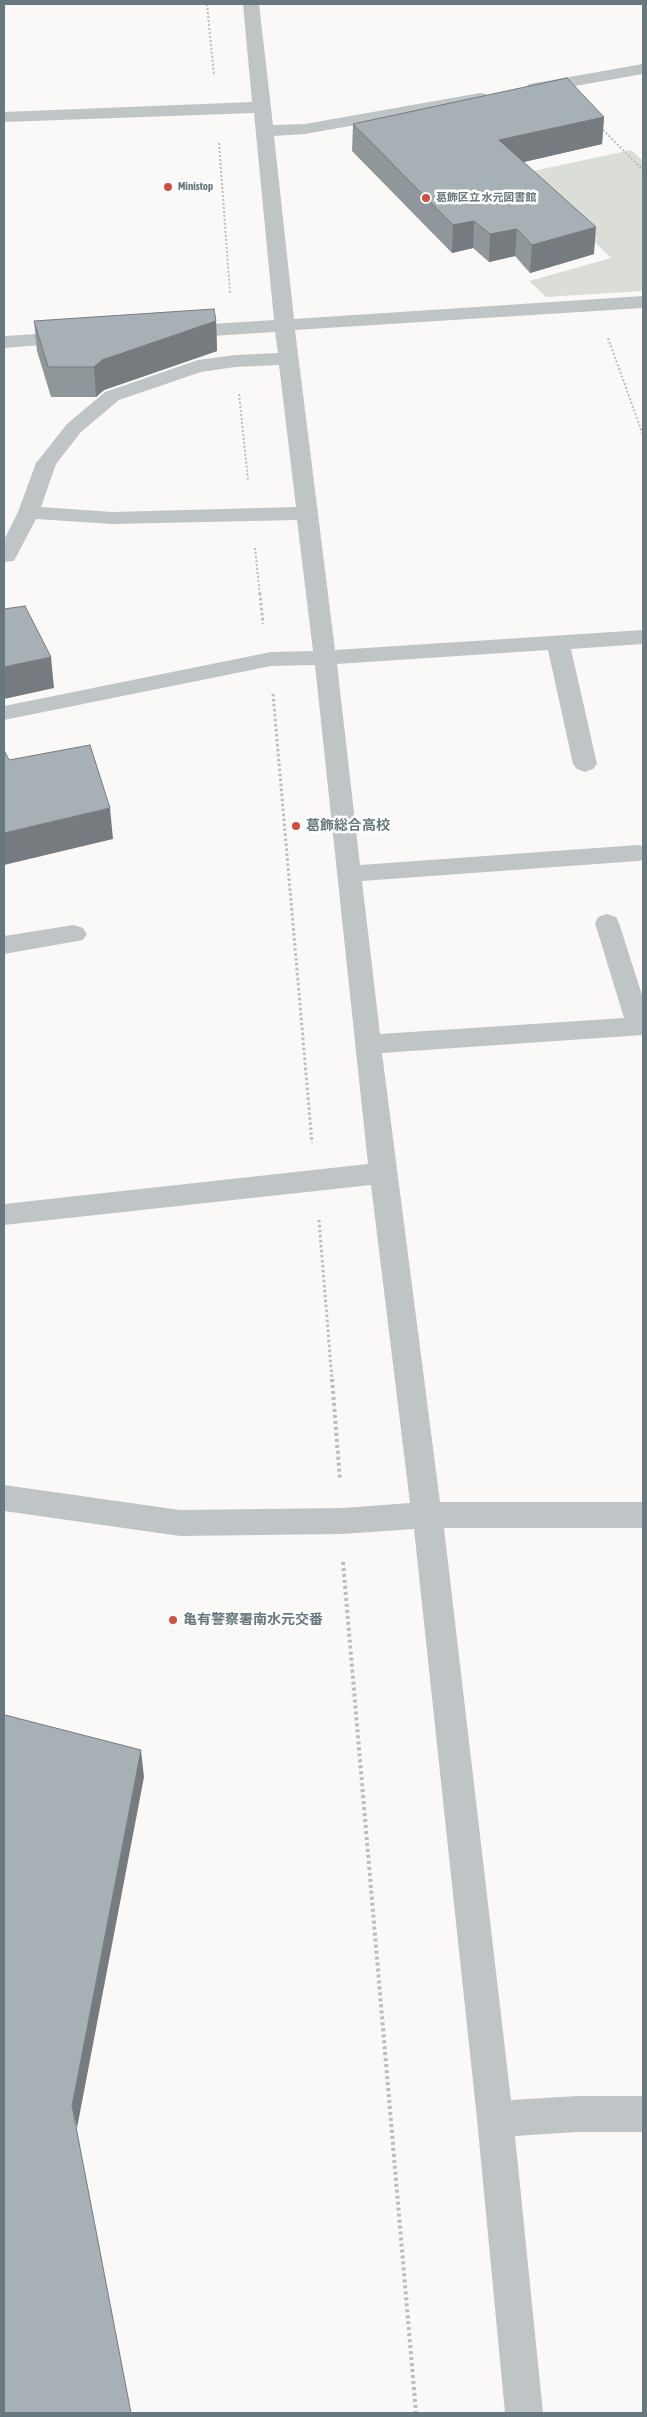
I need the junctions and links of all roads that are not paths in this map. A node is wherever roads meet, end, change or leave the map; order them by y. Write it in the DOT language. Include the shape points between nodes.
graph roads {
  1 [pos="251,4"];
  2 [pos="643,69"];
  3 [pos="519,91"];
  4 [pos="499,94"];
  5 [pos="4,117"];
  6 [pos="263,119"];
  7 [pos="643,302"];
  8 [pos="285,326"];
  9 [pos="159,333"];
  10 [pos="91,337"];
  11 [pos="4,342"];
  12 [pos="288,359"];
  13 [pos="29,512"];
  14 [pos="307,513"];
  15 [pos="4,556"];
  16 [pos="643,637"];
  17 [pos="558,643"];
  18 [pos="325,658"];
  19 [pos="4,713"];
  20 [pos="585,764"];
  21 [pos="638,853"];
  22 [pos="349,874"];
  23 [pos="607,923"];
  24 [pos="74,934"];
  25 [pos="4,946"];
  26 [pos="641,1026"];
  27 [pos="369,1044"];
  28 [pos="383,1173"];
  29 [pos="4,1215"];
  30 [pos="4,1498"];
  31 [pos="428,1515"];
  32 [pos="643,1515"];
  33 [pos="643,2114"];
  34 [pos="496,2119"];
  35 [pos="524,2413"];
  1 -- 6 [label="street"];
  2 -- 3 [label="street"];
  4 -- 6 [label="street" via="305,129"];
  5 -- 6 [label="street"];
  6 -- 8 [label="street"];
  7 -- 8 [label="street"];
  8 -- 9 [label="street"];
  8 -- 12 [label="street"];
  10 -- 11 [label="street"];
  12 -- 13 [label="street" via="198,366 112,396 74,428 46,463"];
  12 -- 14 [label="street"];
  13 -- 14 [label="street" via="112,518"];
  13 -- 15 [label="street"];
  14 -- 18 [label="street"];
  16 -- 17 [label="street"];
  17 -- 18 [label="street"];
  17 -- 20 [label="street"];
  18 -- 19 [label="street" via="271,659"];
  18 -- 22 [label="street"];
  21 -- 22 [label="street"];
  22 -- 27 [label="street"];
  23 -- 26 [label="street"];
  24 -- 25 [label="street"];
  26 -- 27 [label="street"];
  27 -- 28 [label="street"];
  28 -- 29 [label="street"];
  28 -- 31 [label="street"];
  30 -- 31 [label="street" via="180,1523 342,1521"];
  31 -- 32 [label="street"];
  31 -- 34 [label="street"];
  33 -- 34 [label="street"];
  34 -- 35 [label="street"];
}
